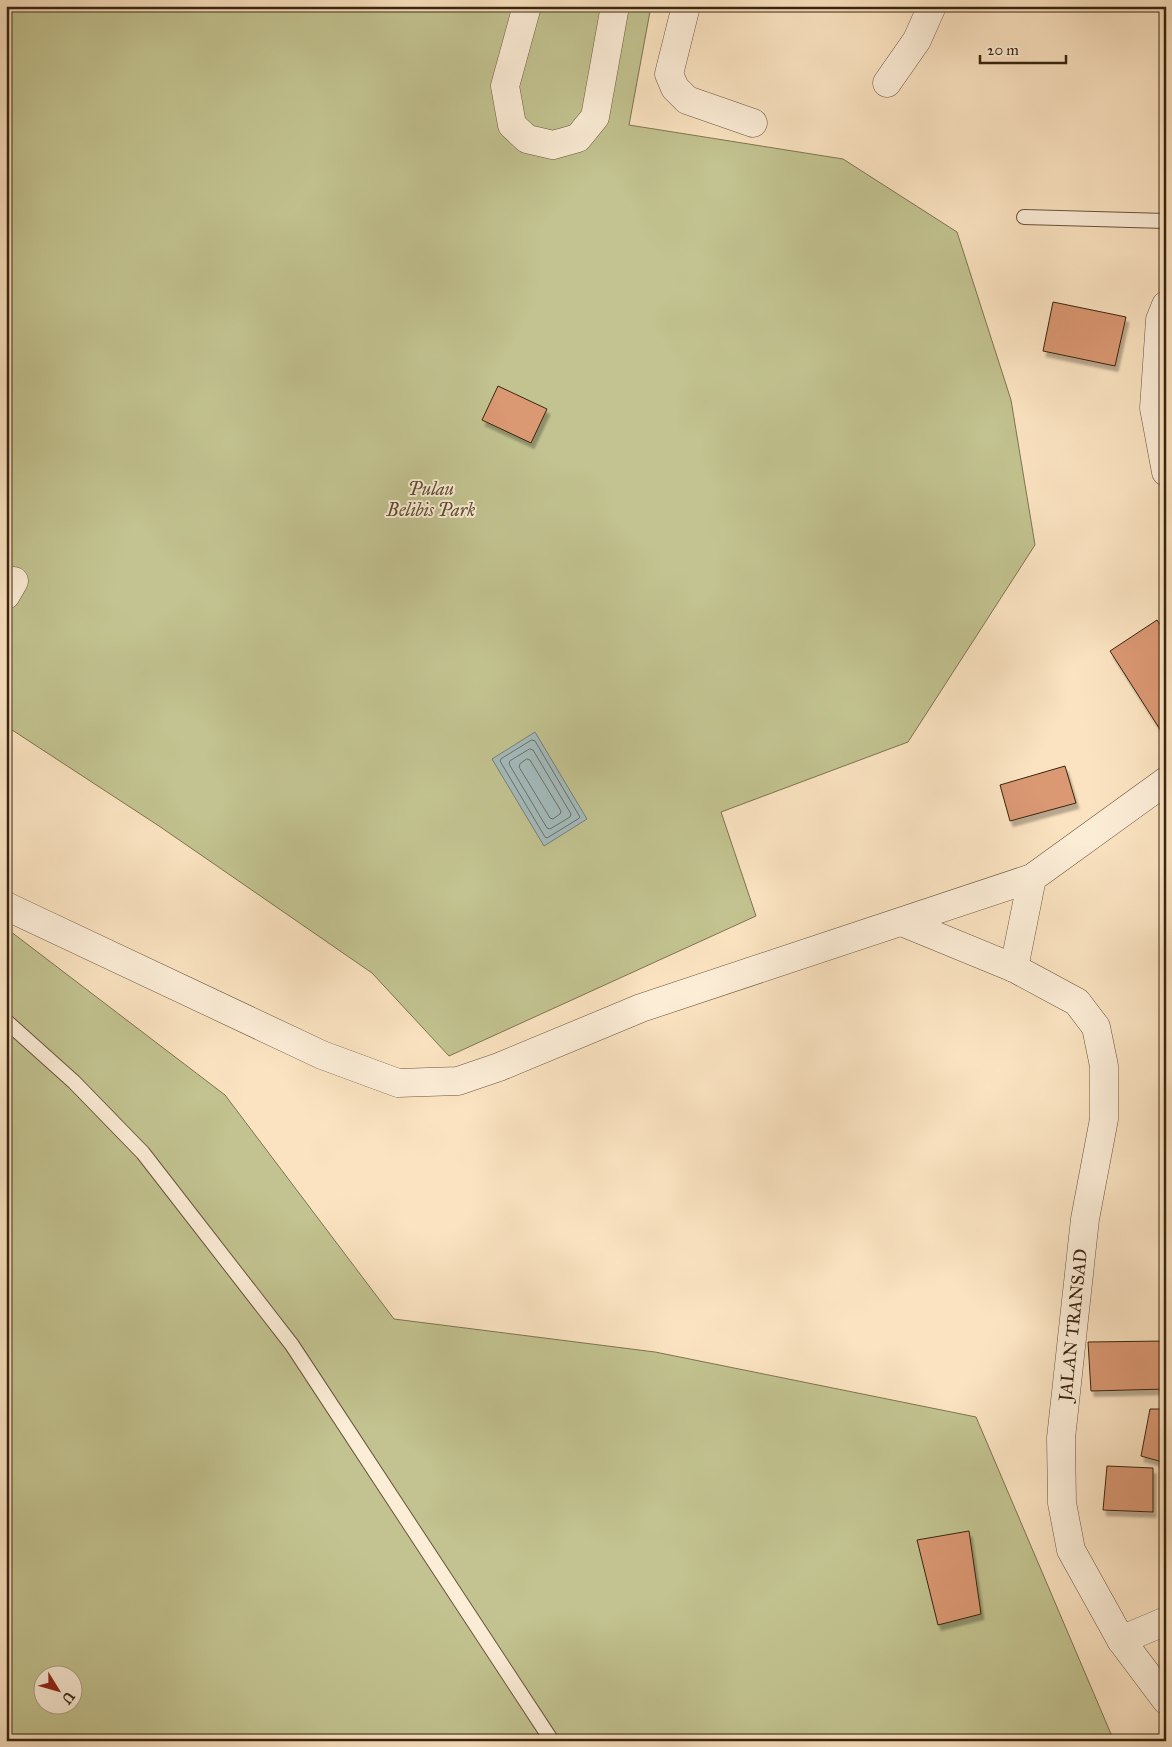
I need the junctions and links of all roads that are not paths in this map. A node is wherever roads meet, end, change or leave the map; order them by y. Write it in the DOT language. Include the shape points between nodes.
graph roads {
  1 [pos="527,6"];
  2 [pos="615,6"];
  3 [pos="686,6"];
  4 [pos="932,6"];
  5 [pos="887,83"];
  6 [pos="753,123"];
  7 [pos="1024,217"];
  8 [pos="1166,221"];
  9 [pos="1166,305"];
  10 [pos="1166,472"];
  11 [pos="1166,781"];
  12 [pos="1032,878"];
  13 [pos="6,906"];
  14 [pos="902,922"];
  15 [pos="1014,968"];
  16 [pos="6,1021"];
  17 [pos="1166,1621"];
  18 [pos="1121,1640"];
  19 [pos="1166,1700"];
  20 [pos="552,1741"];
  1 -- 2 [label="street" via="505,86 512,124 527,139 553,145 578,138 595,117"];
  3 -- 6 [label="street" via="670,74 675,88 687,100"];
  4 -- 5 [label="street" via="917,40"];
  7 -- 8 [label="lane"];
  9 -- 10 [label="street" via="1160,320 1154,408"];
  11 -- 12 [label="street"];
  12 -- 14 [label="street"];
  12 -- 15 [label="street"];
  13 -- 14 [label="street" via="322,1055 398,1084 458,1081 641,1008"];
  14 -- 15 [label="street, JALAN TRANSAD"];
  15 -- 18 [label="street, JALAN TRANSAD" via="1077,1002 1096,1027 1104,1066 1104,1119 1085,1219 1061,1438 1062,1503 1071,1550"];
  16 -- 20 [label="lane" via="74,1082 143,1153 292,1345"];
  17 -- 18 [label="street"];
  18 -- 19 [label="street, JALAN TRANSAD"];
}
